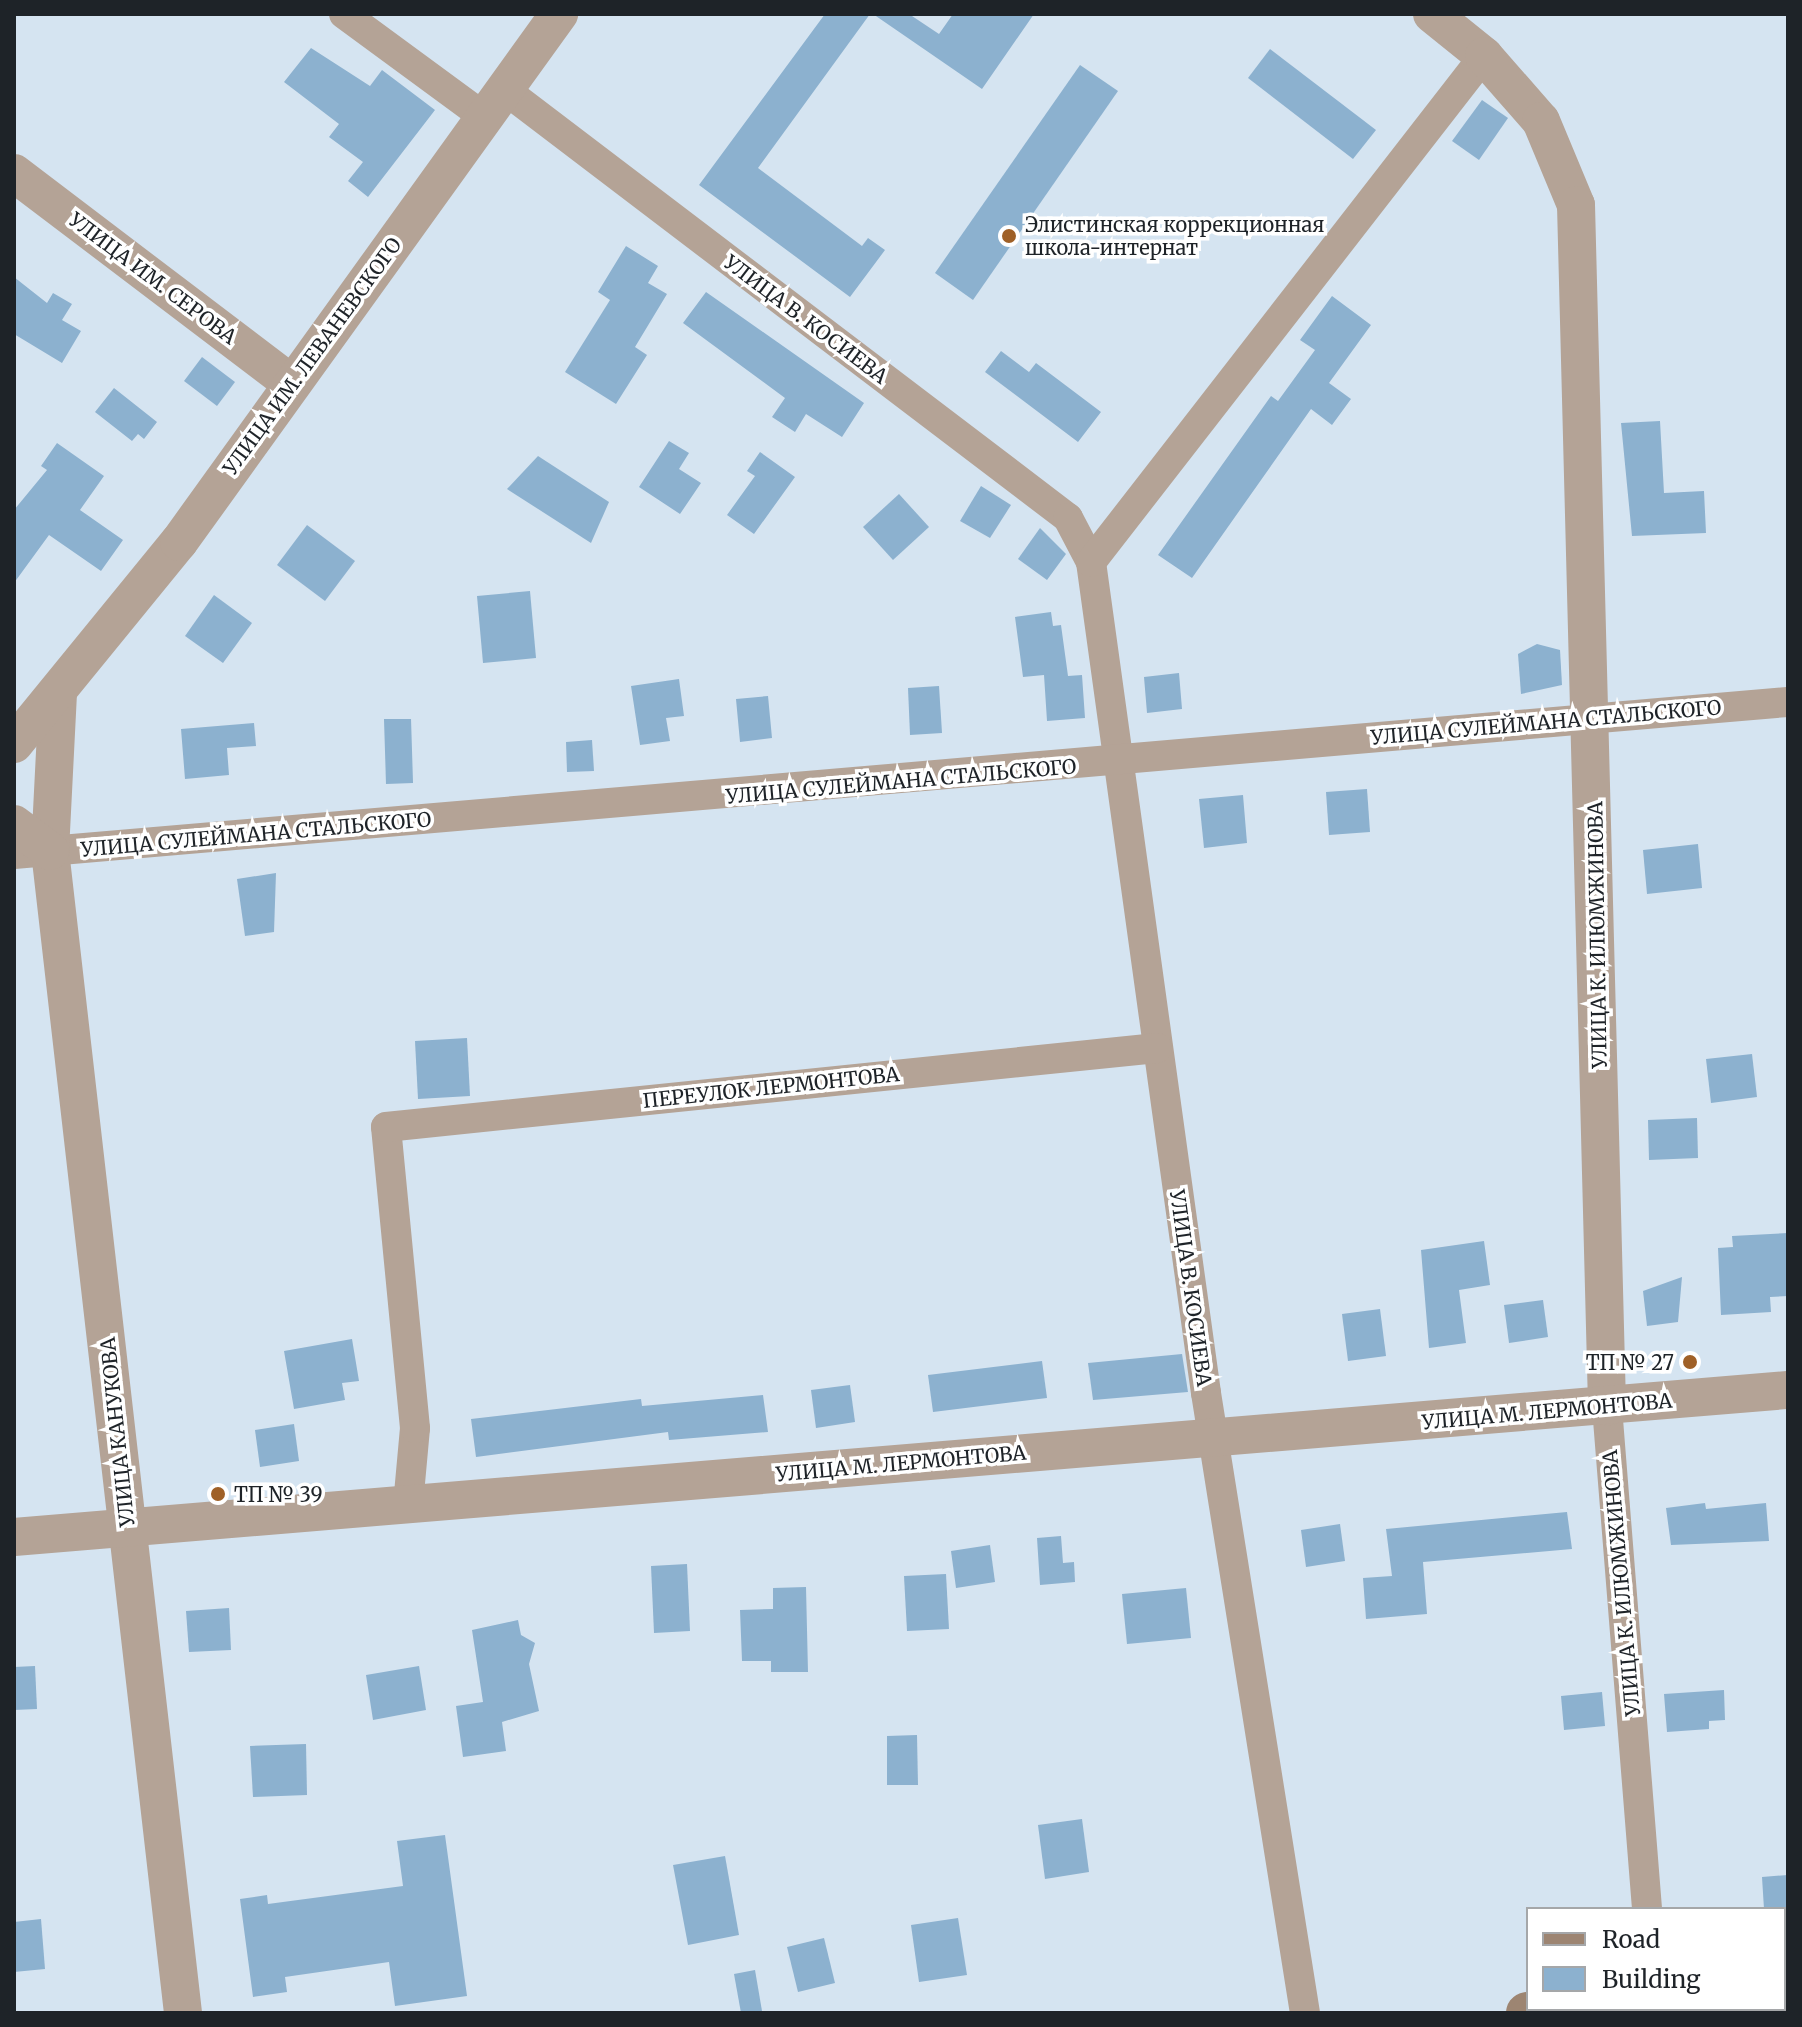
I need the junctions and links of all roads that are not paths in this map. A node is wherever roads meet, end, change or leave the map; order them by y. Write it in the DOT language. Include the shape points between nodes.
graph roads {
  1 [pos="344,14"];
  2 [pos="559,14"];
  3 [pos="1432,14"];
  4 [pos="1484,56"];
  5 [pos="494,104"];
  6 [pos="14,173"];
  7 [pos="291,383"];
  8 [pos="1091,562"];
  9 [pos="58,693"];
  10 [pos="1788,702"];
  11 [pos="1592,719"];
  12 [pos="14,744"];
  13 [pos="1123,763"];
  14 [pos="14,824"];
  15 [pos="32,852"];
  16 [pos="1157,1048"];
  17 [pos="1788,1390"];
  18 [pos="1607,1407"];
  19 [pos="1214,1437"];
  20 [pos="408,1505"];
  21 [pos="128,1531"];
  22 [pos="14,1537"];
  23 [pos="1647,1907"];
  24 [pos="183,2013"];
  25 [pos="1305,2013"];
  1 -- 5 [label="street, УЛИЦА В. КОСИЕВА"];
  2 -- 5 [label="street, УЛИЦА ИМ. ЛЕВАНЕВСКОГО"];
  3 -- 4 [label="street, УЛИЦА К. ИЛЮМЖИНОВА"];
  4 -- 8 [label="street"];
  4 -- 11 [label="street, УЛИЦА К. ИЛЮМЖИНОВА" via="1541,121 1576,205"];
  5 -- 7 [label="street, УЛИЦА ИМ. ЛЕВАНЕВСКОГО"];
  5 -- 8 [label="street, УЛИЦА В. КОСИЕВА" via="1068,518"];
  6 -- 7 [label="street, УЛИЦА ИМ. СЕРОВА"];
  7 -- 9 [label="street, УЛИЦА ИМ. ЛЕВАНЕВСКОГО" via="179,542"];
  8 -- 13 [label="street, УЛИЦА В. КОСИЕВА"];
  9 -- 12 [label="street, УЛИЦА ИМ. ЛЕВАНЕВСКОГО"];
  9 -- 15 [label="street"];
  10 -- 11 [label="street, УЛИЦА СУЛЕЙМАНА СТАЛЬСКОГО"];
  11 -- 13 [label="street, УЛИЦА СУЛЕЙМАНА СТАЛЬСКОГО" via="1247,745"];
  11 -- 18 [label="street, УЛИЦА К. ИЛЮМЖИНОВА"];
  13 -- 15 [label="street, УЛИЦА СУЛЕЙМАНА СТАЛЬСКОГО"];
  13 -- 16 [label="street, УЛИЦА В. КОСИЕВА"];
  14 -- 15 [label="street"];
  15 -- 21 [label="street, УЛИЦА КАНУКОВА"];
  16 -- 19 [label="street, УЛИЦА В. КОСИЕВА"];
  16 -- 20 [label="street, ПЕРЕУЛОК ЛЕРМОНТОВА" via="386,1127 415,1428"];
  17 -- 18 [label="street, УЛИЦА М. ЛЕРМОНТОВА"];
  18 -- 19 [label="street, УЛИЦА М. ЛЕРМОНТОВА"];
  18 -- 23 [label="street, УЛИЦА К. ИЛЮМЖИНОВА"];
  19 -- 20 [label="street, УЛИЦА М. ЛЕРМОНТОВА"];
  19 -- 25 [label="street, УЛИЦА В. КОСИЕВА"];
  20 -- 21 [label="street, УЛИЦА М. ЛЕРМОНТОВА"];
  21 -- 22 [label="street, УЛИЦА М. ЛЕРМОНТОВА"];
  21 -- 24 [label="street, УЛИЦА КАНУКОВА"];
}
